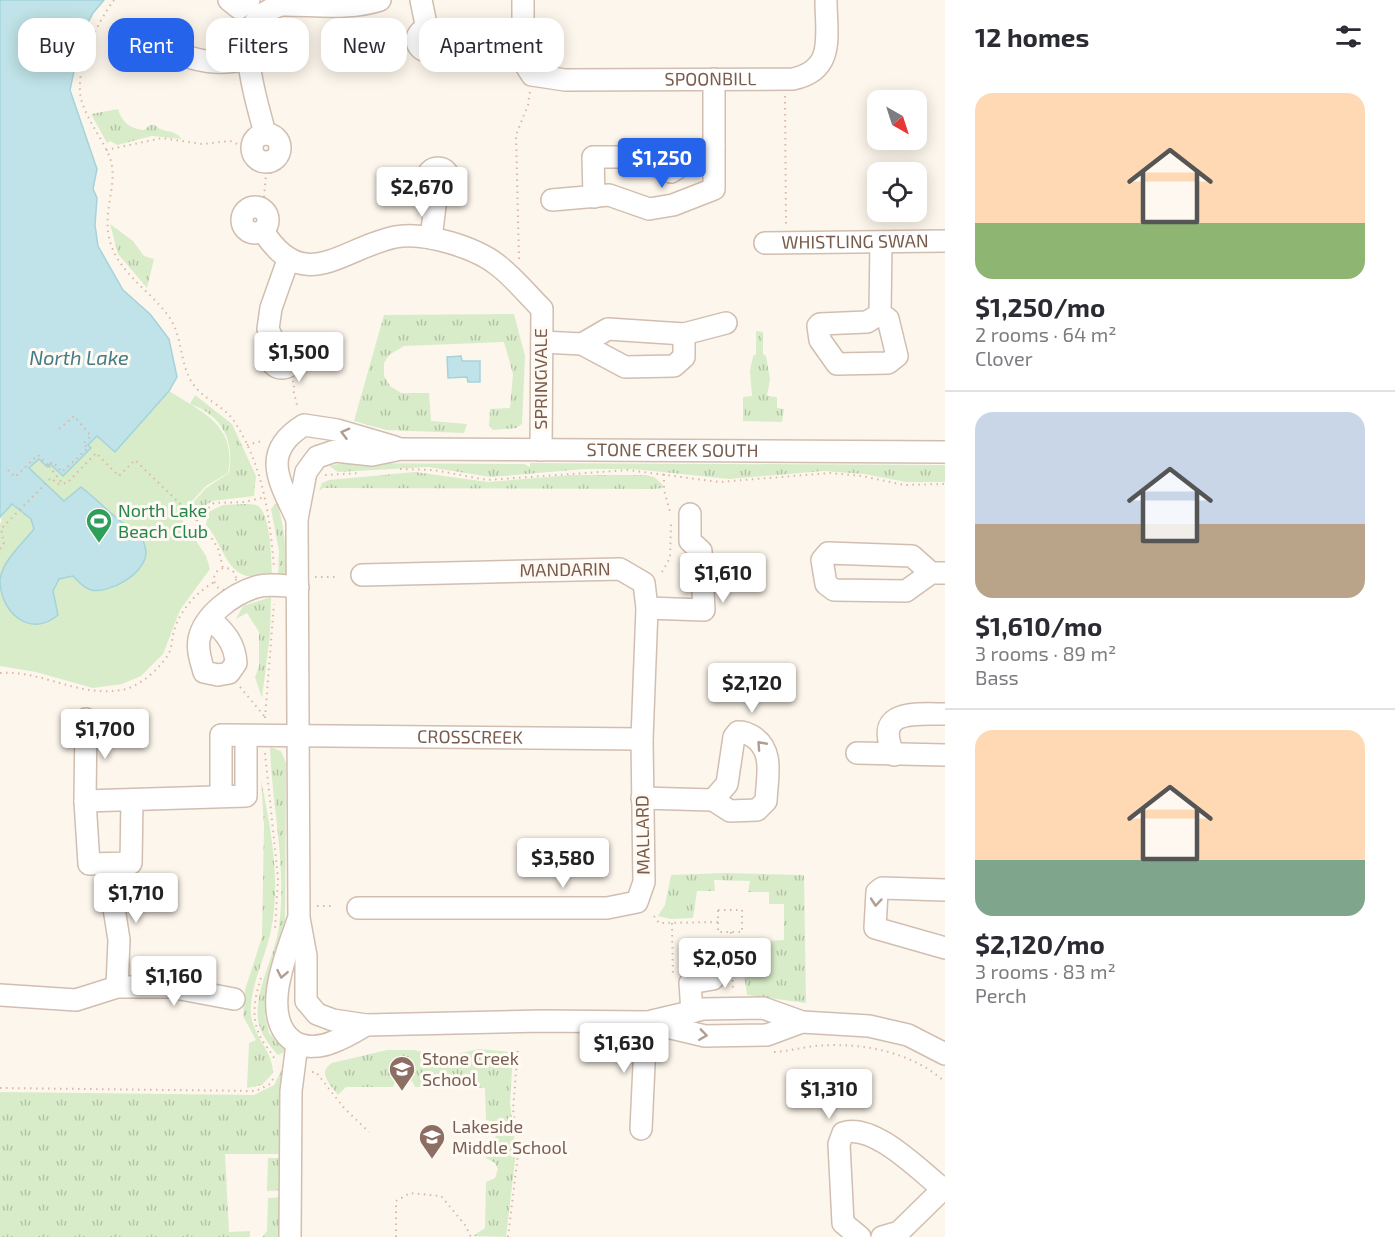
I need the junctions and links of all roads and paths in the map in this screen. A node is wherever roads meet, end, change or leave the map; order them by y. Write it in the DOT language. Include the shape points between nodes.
graph roads {
  1 [pos="114,0"];
  2 [pos="380,0"];
  3 [pos="421,0"];
  4 [pos="523,0"];
  5 [pos="826,0"];
  6 [pos="246,5"];
  7 [pos="425,18"];
  8 [pos="250,72"];
  9 [pos="532,75"];
  10 [pos="714,79"];
  11 [pos="784,79"];
  12 [pos="714,145"];
  13 [pos="262,149"];
  14 [pos="106,150"];
  15 [pos="437,190"];
  16 [pos="594,197"];
  17 [pos="552,200"];
  18 [pos="263,209"];
  19 [pos="431,238"];
  20 [pos="945,241"];
  21 [pos="881,242"];
  22 [pos="765,243"];
  23 [pos="787,243"];
  24 [pos="288,260"];
  25 [pos="520,264"];
  26 [pos="880,314"];
  27 [pos="726,322"];
  28 [pos="684,334"];
  29 [pos="542,342"];
  30 [pos="582,344"];
  31 [pos="276,346"];
  32 [pos="289,376"];
  33 [pos="300,411"];
  34 [pos="59,429"];
  35 [pos="262,441"];
  36 [pos="247,445"];
  37 [pos="401,449"];
  38 [pos="541,450"];
  39 [pos="945,452"];
  40 [pos="48,465"];
  41 [pos="391,469"];
  42 [pos="8,470"];
  43 [pos="362,473"];
  44 [pos="664,474"];
  45 [pos="322,475"];
  46 [pos="63,484"];
  47 [pos="945,484"];
  48 [pos="274,494"];
  49 [pos="264,497"];
  50 [pos="690,514"];
  51 [pos="297,519"];
  52 [pos="195,520"];
  53 [pos="0,549"];
  54 [pos="223,568"];
  55 [pos="662,572"];
  56 [pos="362,575"];
  57 [pos="336,577"];
  58 [pos="274,578"];
  59 [pos="214,582"];
  60 [pos="306,582"];
  61 [pos="275,598"];
  62 [pos="647,608"];
  63 [pos="210,619"];
  64 [pos="0,673"];
  65 [pos="229,673"];
  66 [pos="945,714"];
  67 [pos="265,717"];
  68 [pos="86,719"];
  69 [pos="265,724"];
  70 [pos="298,736"];
  71 [pos="642,739"];
  72 [pos="857,753"];
  73 [pos="894,755"];
  74 [pos="945,755"];
  75 [pos="642,798"];
  76 [pos="132,800"];
  77 [pos="713,800"];
  78 [pos="85,801"];
  79 [pos="107,864"];
  80 [pos="945,890"];
  81 [pos="335,906"];
  82 [pos="357,908"];
  83 [pos="306,912"];
  84 [pos="654,916"];
  85 [pos="718,922"];
  86 [pos="672,923"];
  87 [pos="731,932"];
  88 [pos="945,948"];
  89 [pos="713,979"];
  90 [pos="673,980"];
  91 [pos="117,987"];
  92 [pos="0,995"];
  93 [pos="733,996"];
  94 [pos="234,999"];
  95 [pos="692,1012"];
  96 [pos="646,1022"];
  97 [pos="802,1022"];
  98 [pos="366,1025"];
  99 [pos="297,1044"];
  100 [pos="519,1047"];
  101 [pos="771,1052"];
  102 [pos="945,1054"];
  103 [pos="294,1069"];
  104 [pos="945,1082"];
  105 [pos="641,1128"];
  106 [pos="369,1132"];
  107 [pos="944,1188"];
  108 [pos="906,1233"];
  109 [pos="290,1237"];
  110 [pos="396,1237"];
  111 [pos="471,1237"];
  112 [pos="508,1237"];
  113 [pos="860,1237"];
  114 [pos="882,1237"];
  1 -- 14 [label="path" via="87,52 80,85 83,105"];
  2 -- 6 [label="street" via="341,6"];
  3 -- 7 [label="street"];
  4 -- 9 [label="street" via="525,64"];
  5 -- 11 [label="street, SPOONBILL" via="824,58 818,70"];
  8 -- 13 [label="street"];
  9 -- 10 [label="street, SPOONBILL" via="565,80"];
  9 -- 25 [label="path" via="528,105 516,135"];
  10 -- 11 [label="street, SPOONBILL"];
  10 -- 12 [label="street"];
  11 -- 23 [label="path"];
  12 -- 16 [label="street" via="714,189 673,206 650,209 609,195"];
  12 -- 16 [label="street" via="671,172 638,157 593,157"];
  13 -- 14 [label="path" via="230,141 202,144 162,138"];
  13 -- 18 [label="path"];
  14 -- 36 [label="path" via="111,164 106,219 114,252 177,330 189,376 198,391 233,420"];
  15 -- 19 [label="street"];
  16 -- 17 [label="street"];
  18 -- 24 [label="street" via="248,209 242,222 252,233 262,231"];
  19 -- 24 [label="street" via="396,236 316,266"];
  19 -- 29 [label="street, SPRINGVALE" via="469,249 499,266 542,309"];
  20 -- 21 [label="street, WHISTLING SWAN"];
  21 -- 23 [label="street, WHISTLING SWAN"];
  21 -- 26 [label="street"];
  22 -- 23 [label="street, WHISTLING SWAN"];
  24 -- 31 [label="street" via="268,329"];
  27 -- 28 [label="street"];
  28 -- 30 [label="street" via="608,329"];
  28 -- 30 [label="street" via="684,357 674,366 625,367"];
  29 -- 30 [label="street"];
  29 -- 38 [label="street, SPRINGVALE"];
  32 -- 33 [label="path" via="295,384"];
  34 -- 40 [label="path" via="74,416 91,436 83,444 88,448 62,472 53,462"];
  35 -- 36 [label="path"];
  36 -- 49 [label="path" via="256,462"];
  37 -- 38 [label="street, STONE CREEK SOUTH"];
  37 -- 51 [label="street, STONE CREEK SOUTH" via="372,455 334,451 317,457 306,472"];
  37 -- 51 [label="street, STONE CREEK SOUTH, one-way" via="337,430 304,425 288,435 278,449 277,464 282,487"];
  38 -- 39 [label="street, STONE CREEK SOUTH"];
  40 -- 42 [label="path" via="38,455 15,477"];
  40 -- 46 [label="path"];
  41 -- 44 [label="path" via="434,470 487,480 628,470"];
  43 -- 45 [label="path"];
  44 -- 47 [label="path" via="719,482 830,473 904,485"];
  44 -- 55 [label="path" via="672,516 670,558"];
  46 -- 52 [label="path" via="96,453 119,476 135,460"];
  46 -- 53 [label="path" via="51,478 17,512 1,530 4,543"];
  48 -- 49 [label="path"];
  49 -- 52 [label="path" via="214,502"];
  49 -- 58 [label="path" via="272,536"];
  50 -- 62 [label="street" via="690,541 701,551 704,610"];
  51 -- 60 [label="street, STONE CREEK SOUTH"];
  52 -- 54 [label="path" via="214,539"];
  54 -- 59 [label="path" via="215,573"];
  54 -- 59 [label="path" via="234,571 236,583 225,591"];
  56 -- 62 [label="street, MANDARIN" via="620,569 644,583"];
  57 -- 60 [label="path"];
  59 -- 64 [label="path" via="190,602 176,624 169,653 132,687 89,691 35,676"];
  60 -- 63 [label="street" via="257,586 230,598"];
  60 -- 70 [label="street, STONE CREEK SOUTH"];
  61 -- 67 [label="path"];
  62 -- 71 [label="street, MANDARIN"];
  63 -- 65 [label="street" via="228,637 236,654 236,663"];
  63 -- 65 [label="street" via="199,638 204,672"];
  65 -- 67 [label="path"];
  66 -- 73 [label="street" via="913,714 894,720 887,735"];
  67 -- 69 [label="path"];
  68 -- 78 [label="street"];
  70 -- 71 [label="street, CROSSCREEK"];
  70 -- 76 [label="street, CROSSCREEK" via="246,736 246,796"];
  70 -- 83 [label="street, STONE CREEK SOUTH"];
  71 -- 75 [label="street, MALLARD"];
  72 -- 73 [label="street"];
  73 -- 74 [label="street"];
  75 -- 77 [label="street"];
  75 -- 82 [label="street, MALLARD" via="644,882 637,902 607,908"];
  76 -- 78 [label="street"];
  76 -- 79 [label="street" via="131,863"];
  77 -- 77 [label="street, one-way" via="730,811 757,810 766,801 768,753 760,741 744,732 734,737 728,784"];
  78 -- 79 [label="street" via="89,864"];
  79 -- 91 [label="street" via="119,940"];
  80 -- 88 [label="street, one-way" via="882,888 877,892 875,928"];
  81 -- 83 [label="path"];
  83 -- 98 [label="street" via="306,1001 317,1014"];
  83 -- 99 [label="street, one-way" via="284,962 277,1001 277,1020 285,1035"];
  84 -- 86 [label="path" via="659,923"];
  85 -- 86 [label="path"];
  85 -- 87 [label="path" via="718,932"];
  85 -- 87 [label="path" via="718,910 742,910 742,932"];
  86 -- 90 [label="path"];
  87 -- 93 [label="path"];
  89 -- 95 [label="street" via="690,983"];
  91 -- 92 [label="street" via="76,1000"];
  91 -- 94 [label="street" via="170,987"];
  95 -- 96 [label="street"];
  95 -- 97 [label="street" via="763,1008"];
  96 -- 97 [label="street, one-way" via="705,1036 767,1035"];
  96 -- 98 [label="street"];
  96 -- 105 [label="street"];
  97 -- 102 [label="street" via="869,1026 908,1035"];
  98 -- 99 [label="street" via="316,1047"];
  99 -- 103 [label="street"];
  100 -- 112 [label="path" via="513,1110 519,1146"];
  101 -- 104 [label="path" via="815,1046 875,1048 920,1065"];
  103 -- 106 [label="path" via="316,1072 349,1115"];
  103 -- 109 [label="street"];
  107 -- 108 [label="street"];
  107 -- 113 [label="street" via="873,1135 852,1130 843,1133 839,1144 843,1222"];
  108 -- 114 [label="street"];
  110 -- 111 [label="path" via="396,1201 410,1194 441,1196"];
}
